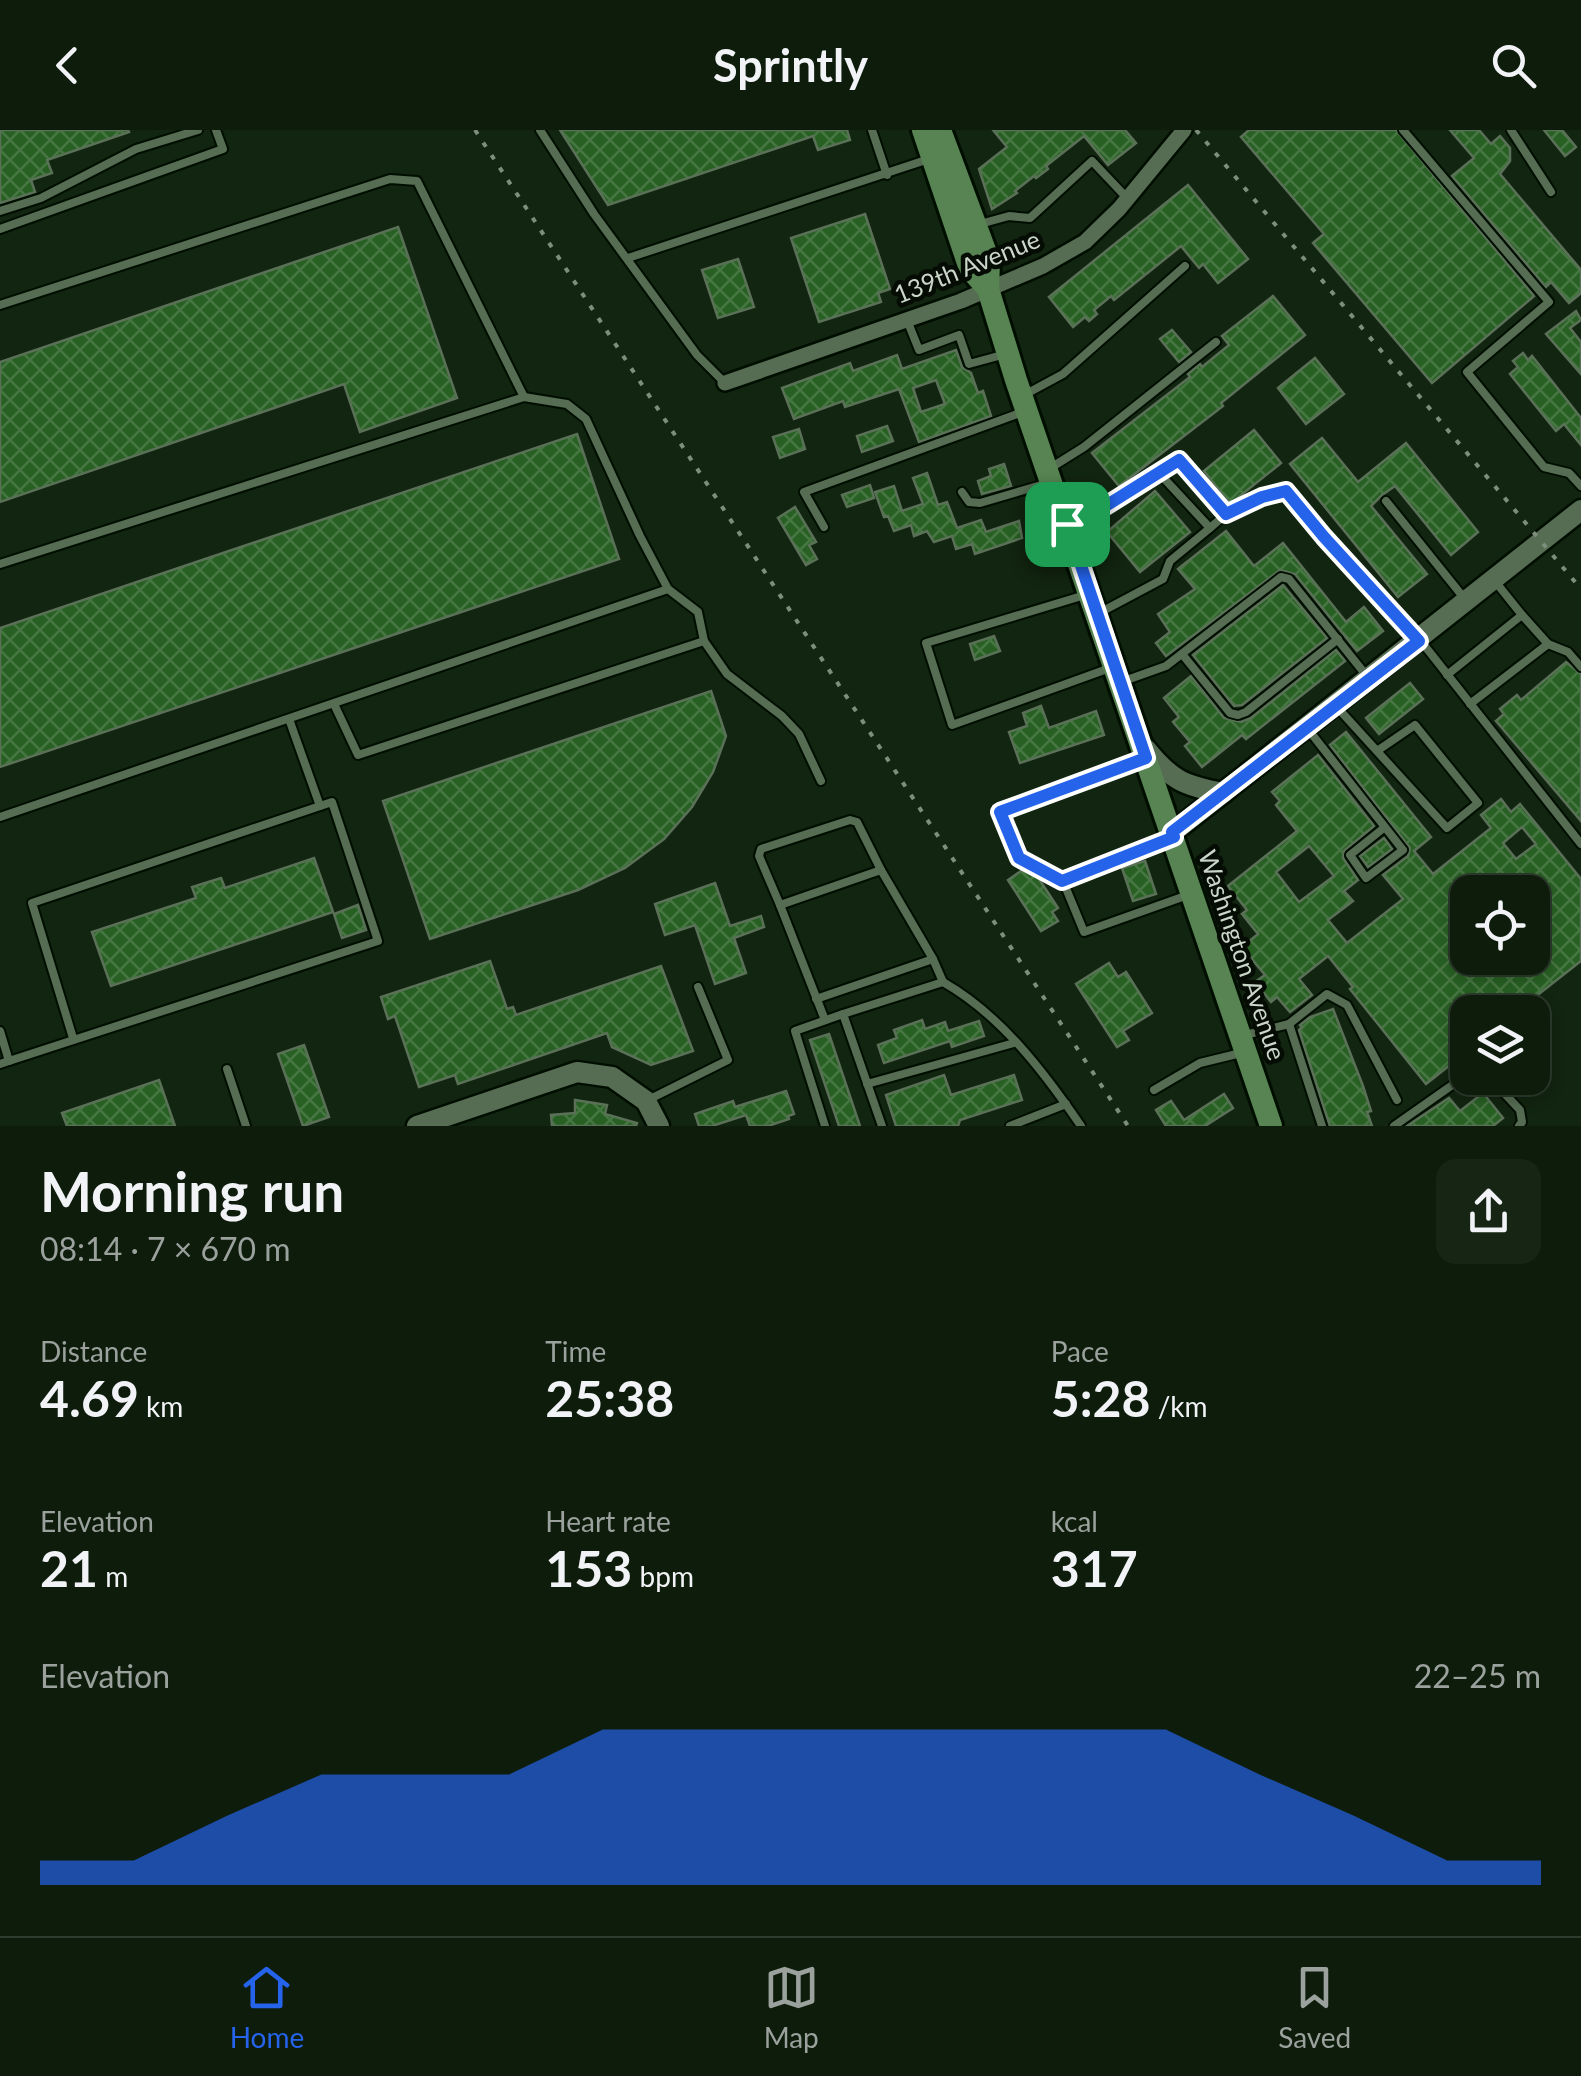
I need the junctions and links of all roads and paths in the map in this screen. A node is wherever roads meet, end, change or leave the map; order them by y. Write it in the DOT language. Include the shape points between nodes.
graph roads {
  1 [pos="198,130"];
  2 [pos="216,130"];
  3 [pos="540,130"];
  4 [pos="872,130"];
  5 [pos="923,130"];
  6 [pos="940,130"];
  7 [pos="1184,130"];
  8 [pos="1403,130"];
  9 [pos="1511,130"];
  10 [pos="932,158"];
  11 [pos="887,175"];
  12 [pos="1551,192"];
  13 [pos="963,197"];
  14 [pos="1128,198"];
  15 [pos="0,211"];
  16 [pos="976,225"];
  17 [pos="0,229"];
  18 [pos="628,258"];
  19 [pos="1185,266"];
  20 [pos="988,290"];
  21 [pos="0,305"];
  22 [pos="907,320"];
  23 [pos="1216,342"];
  24 [pos="1008,354"];
  25 [pos="725,384"];
  26 [pos="524,397"];
  27 [pos="1025,403"];
  28 [pos="1159,472"];
  29 [pos="1050,475"];
  30 [pos="1581,486"];
  31 [pos="962,492"];
  32 [pos="1386,501"];
  33 [pos="1581,510"];
  34 [pos="1226,514"];
  35 [pos="1067,524"];
  36 [pos="824,528"];
  37 [pos="1210,528"];
  38 [pos="0,564"];
  39 [pos="1494,580"];
  40 [pos="668,589"];
  41 [pos="1467,602"];
  42 [pos="1094,604"];
  43 [pos="1522,615"];
  44 [pos="1338,638"];
  45 [pos="704,641"];
  46 [pos="1419,641"];
  47 [pos="1548,644"];
  48 [pos="1182,654"];
  49 [pos="1581,667"];
  50 [pos="1117,674"];
  51 [pos="1447,675"];
  52 [pos="1369,680"];
  53 [pos="334,704"];
  54 [pos="1470,704"];
  55 [pos="1336,705"];
  56 [pos="289,719"];
  57 [pos="1306,728"];
  58 [pos="1143,750"];
  59 [pos="1378,752"];
  60 [pos="821,781"];
  61 [pos="1223,794"];
  62 [pos="320,806"];
  63 [pos="0,818"];
  64 [pos="1385,827"];
  65 [pos="1173,835"];
  66 [pos="1581,844"];
  67 [pos="881,870"];
  68 [pos="1062,881"];
  69 [pos="1193,894"];
  70 [pos="780,905"];
  71 [pos="934,959"];
  72 [pos="943,982"];
  73 [pos="698,987"];
  74 [pos="816,998"];
  75 [pos="843,1014"];
  76 [pos="825,1020"];
  77 [pos="1289,1024"];
  78 [pos="0,1031"];
  79 [pos="73,1038"];
  80 [pos="1014,1043"];
  81 [pos="1243,1044"];
  82 [pos="5,1062"];
  83 [pos="228,1068"];
  84 [pos="868,1084"];
  85 [pos="1450,1087"];
  86 [pos="1154,1090"];
  87 [pos="1506,1095"];
  88 [pos="1397,1100"];
  89 [pos="646,1101"];
  90 [pos="1066,1104"];
  91 [pos="246,1126"];
  92 [pos="418,1126"];
  93 [pos="659,1126"];
  94 [pos="826,1126"];
  95 [pos="882,1126"];
  96 [pos="1010,1126"];
  97 [pos="1081,1126"];
  98 [pos="1271,1126"];
  99 [pos="1322,1126"];
  100 [pos="1394,1126"];
  101 [pos="1519,1126"];
  1 -- 15 [label="lane"];
  2 -- 17 [label="lane" via="223,149"];
  3 -- 18 [label="lane"];
  4 -- 11 [label="lane"];
  5 -- 10 [label="main road, Washington Avenue"];
  6 -- 13 [label="main road, Washington Avenue"];
  7 -- 14 [label="street, 139th Avenue"];
  8 -- 30 [label="lane" via="1549,302 1467,372 1544,467 1568,473"];
  9 -- 12 [label="lane"];
  10 -- 11 [label="lane"];
  10 -- 13 [label="lane"];
  10 -- 20 [label="main road, Washington Avenue" via="970,269"];
  11 -- 18 [label="lane"];
  13 -- 16 [label="main road, Washington Avenue"];
  14 -- 16 [label="lane" via="1092,161 1030,218"];
  14 -- 20 [label="street, 139th Avenue" via="1084,242"];
  16 -- 20 [label="main road, Washington Avenue" via="989,261"];
  18 -- 25 [label="lane"];
  19 -- 27 [label="lane"];
  20 -- 22 [label="street, 139th Avenue"];
  20 -- 24 [label="main road, Washington Avenue"];
  21 -- 26 [label="lane" via="390,179 417,181"];
  22 -- 24 [label="lane" via="919,350 958,335 968,364"];
  22 -- 25 [label="street, 139th Avenue"];
  23 -- 29 [label="lane"];
  24 -- 27 [label="main road, Washington Avenue"];
  26 -- 38 [label="lane"];
  26 -- 40 [label="lane" via="567,404 586,419"];
  27 -- 29 [label="main road, Washington Avenue"];
  27 -- 36 [label="lane" via="804,492"];
  28 -- 34 [label="lane" via="1179,460"];
  28 -- 35 [label="lane"];
  28 -- 37 [label="lane"];
  29 -- 31 [label="lane" via="980,503"];
  29 -- 35 [label="main road, Washington Avenue"];
  32 -- 41 [label="lane"];
  33 -- 39 [label="street"];
  34 -- 37 [label="lane"];
  34 -- 46 [label="lane" via="1286,491"];
  35 -- 42 [label="main road, Washington Avenue"];
  37 -- 42 [label="lane" via="1170,561 1163,579"];
  39 -- 41 [label="street"];
  39 -- 43 [label="lane"];
  40 -- 45 [label="lane" via="698,612"];
  40 -- 53 [label="lane"];
  41 -- 46 [label="street"];
  42 -- 50 [label="main road, Washington Avenue"];
  42 -- 50 [label="lane" via="1056,606 926,643 952,725"];
  43 -- 47 [label="lane"];
  43 -- 51 [label="lane"];
  44 -- 48 [label="lane" via="1289,579 1281,578"];
  44 -- 48 [label="lane" via="1238,715"];
  44 -- 52 [label="lane"];
  45 -- 53 [label="lane" via="358,755"];
  45 -- 60 [label="lane" via="727,674 799,734"];
  46 -- 51 [label="lane"];
  46 -- 52 [label="street"];
  47 -- 49 [label="lane"];
  47 -- 54 [label="lane"];
  48 -- 50 [label="lane" via="1166,666"];
  50 -- 58 [label="main road, Washington Avenue"];
  51 -- 54 [label="lane"];
  52 -- 55 [label="street"];
  53 -- 56 [label="lane"];
  54 -- 66 [label="lane"];
  55 -- 57 [label="street"];
  55 -- 59 [label="lane"];
  56 -- 62 [label="lane"];
  56 -- 63 [label="lane"];
  57 -- 61 [label="street"];
  57 -- 64 [label="lane"];
  58 -- 61 [label="street" via="1165,774"];
  58 -- 65 [label="main road, Washington Avenue"];
  58 -- 68 [label="lane" via="1000,812 1019,858"];
  59 -- 59 [label="lane" via="1447,828 1478,804 1415,724"];
  61 -- 65 [label="street"];
  62 -- 79 [label="lane" via="32,903"];
  62 -- 79 [label="lane" via="332,802 378,941"];
  64 -- 64 [label="lane" via="1403,850 1366,878 1350,855"];
  65 -- 68 [label="lane"];
  65 -- 69 [label="main road, Washington Avenue"];
  67 -- 70 [label="lane"];
  67 -- 70 [label="lane" via="850,820 761,850"];
  67 -- 71 [label="lane"];
  68 -- 69 [label="lane" via="1084,932"];
  69 -- 81 [label="main road, Washington Avenue"];
  70 -- 74 [label="lane"];
  71 -- 72 [label="lane"];
  71 -- 74 [label="lane"];
  72 -- 75 [label="lane"];
  72 -- 80 [label="lane" via="974,1001"];
  73 -- 89 [label="lane" via="728,1060"];
  74 -- 76 [label="lane"];
  75 -- 76 [label="lane"];
  75 -- 84 [label="lane"];
  76 -- 94 [label="lane" via="795,1031"];
  77 -- 81 [label="lane"];
  77 -- 88 [label="lane" via="1328,994 1347,1006"];
  77 -- 99 [label="lane"];
  78 -- 82 [label="lane"];
  79 -- 82 [label="lane"];
  80 -- 84 [label="lane"];
  80 -- 90 [label="lane"];
  81 -- 86 [label="lane"];
  81 -- 98 [label="main road, Washington Avenue"];
  83 -- 91 [label="lane"];
  84 -- 95 [label="lane"];
  85 -- 100 [label="lane"];
  87 -- 101 [label="lane" via="1520,1110"];
  89 -- 92 [label="street" via="612,1076 577,1072"];
  89 -- 93 [label="street"];
  90 -- 96 [label="lane"];
  90 -- 97 [label="lane"];
}
